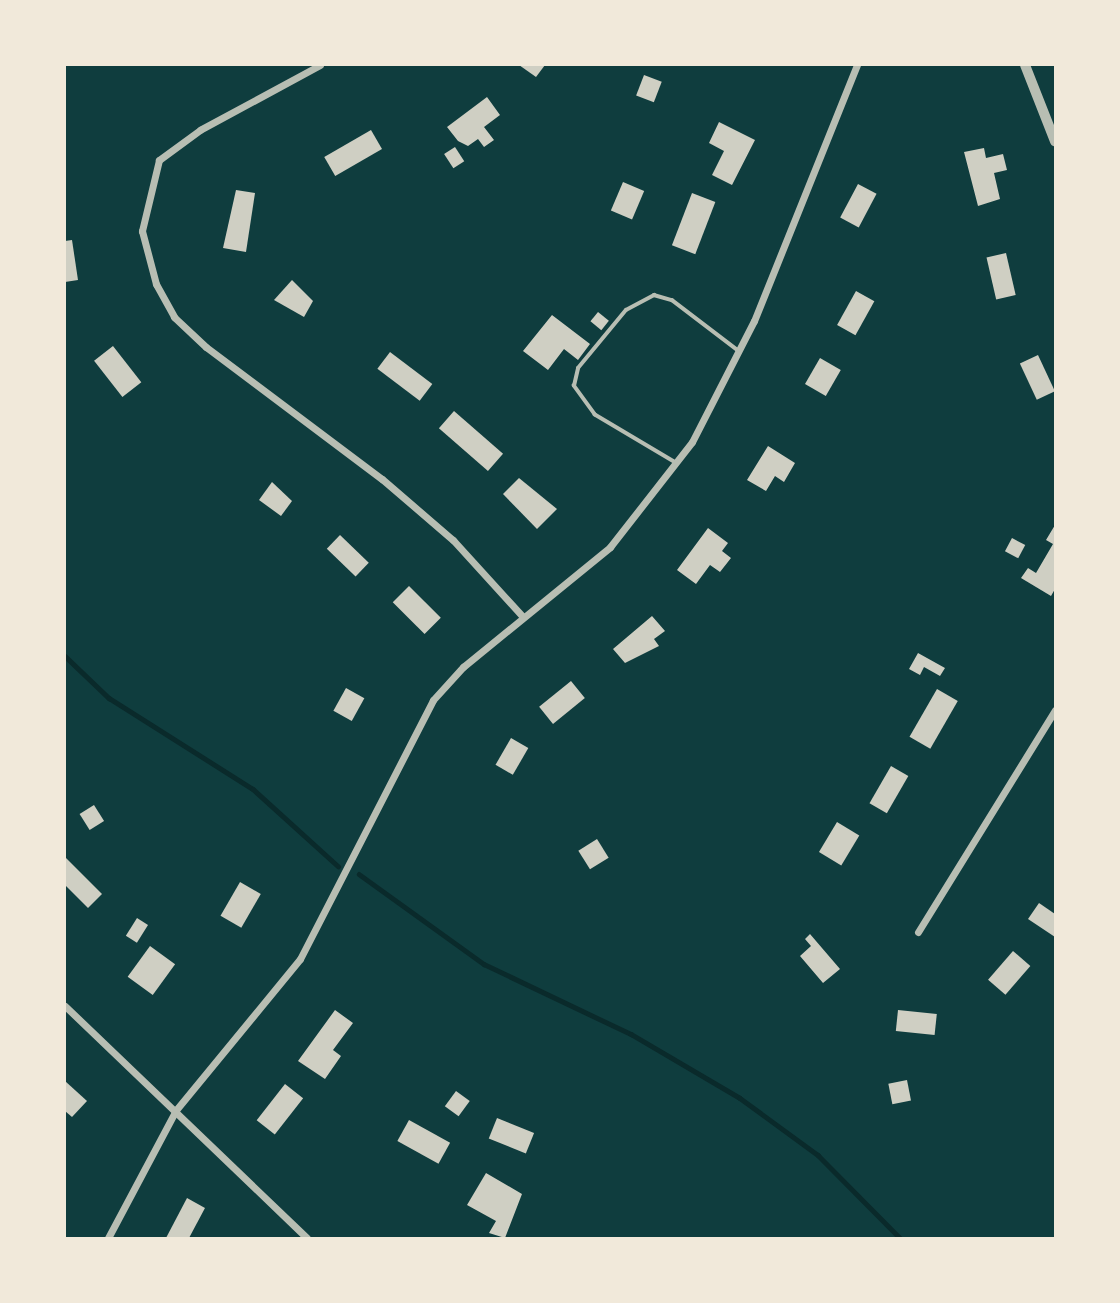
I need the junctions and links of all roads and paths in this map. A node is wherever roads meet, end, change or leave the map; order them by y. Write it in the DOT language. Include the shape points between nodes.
graph roads {
  1 [pos="320,65"];
  2 [pos="857,65"];
  3 [pos="1026,65"];
  4 [pos="1055,141"];
  5 [pos="739,351"];
  6 [pos="677,464"];
  7 [pos="523,617"];
  8 [pos="1055,710"];
  9 [pos="918,932"];
  10 [pos="65,1006"];
  11 [pos="176,1111"];
  12 [pos="108,1238"];
  13 [pos="307,1238"];
  1 -- 7 [label="street" via="192,135 159,160 142,231 156,284 174,317 453,540"];
  2 -- 5 [label="street"];
  3 -- 4 [label="street"];
  5 -- 6 [label="street"];
  5 -- 6 [label="lane" via="672,300 654,295 617,319 578,368 574,386 595,415"];
  6 -- 7 [label="street" via="610,547"];
  7 -- 11 [label="street" via="433,699 300,959"];
  8 -- 9 [label="street"];
  10 -- 11 [label="street"];
  11 -- 12 [label="street"];
  11 -- 13 [label="street"];
}
